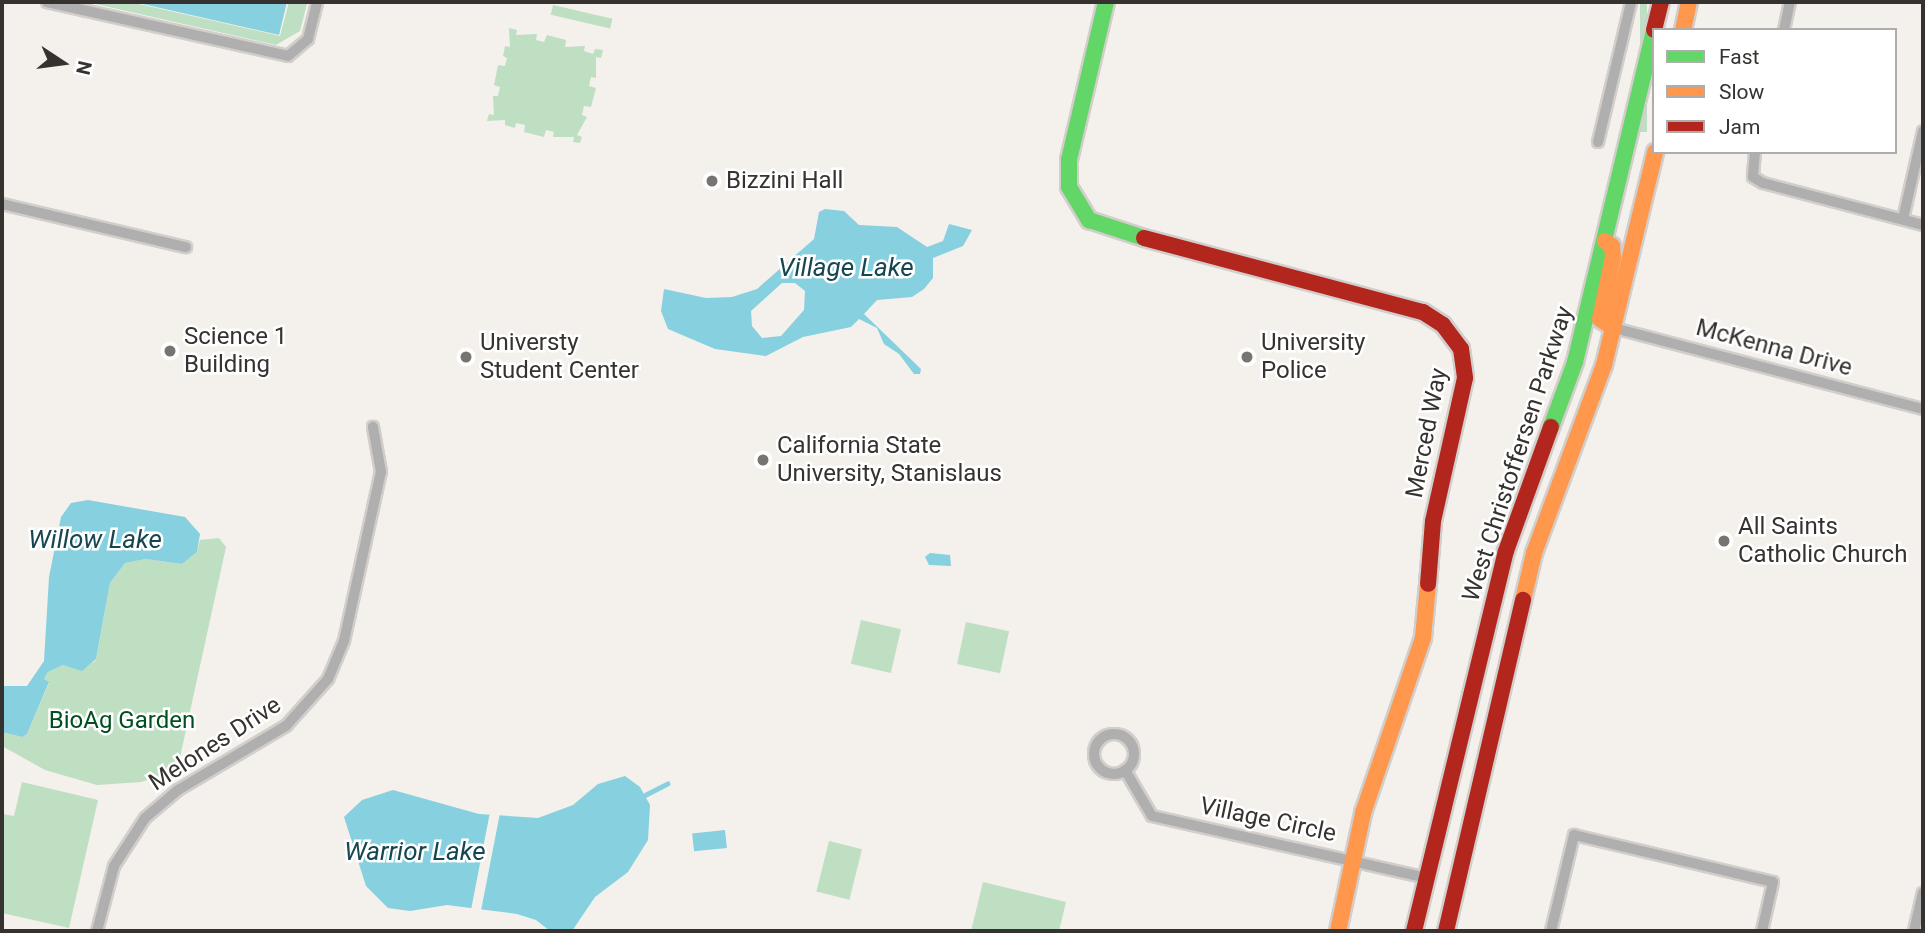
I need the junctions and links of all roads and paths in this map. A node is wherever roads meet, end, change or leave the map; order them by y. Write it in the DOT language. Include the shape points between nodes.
graph roads {
  1 [pos="47,2"];
  2 [pos="317,2"];
  3 [pos="1106,2"];
  4 [pos="1631,2"];
  5 [pos="1661,2"];
  6 [pos="1689,2"];
  7 [pos="1790,2"];
  8 [pos="1654,28"];
  9 [pos="1683,28"];
  10 [pos="1784,28"];
  11 [pos="1652,39"];
  12 [pos="1923,131"];
  13 [pos="1598,142"];
  14 [pos="1655,154"];
  15 [pos="1755,154"];
  16 [pos="2,204"];
  17 [pos="1903,219"];
  18 [pos="1923,225"];
  19 [pos="1605,240"];
  20 [pos="186,247"];
  21 [pos="1614,328"];
  22 [pos="1923,409"];
  23 [pos="373,427"];
  24 [pos="1125,770"];
  25 [pos="1350,860"];
  26 [pos="1427,878"];
  27 [pos="1923,892"];
  28 [pos="97,931"];
  29 [pos="1338,931"];
  30 [pos="1414,931"];
  31 [pos="1446,931"];
  32 [pos="1551,931"];
  33 [pos="1762,931"];
  34 [pos="1914,931"];
  1 -- 2 [label="street" via="284,56 305,44"];
  3 -- 25 [label="street, Merced Way" via="1069,160 1069,187 1089,220 1173,248 1423,312 1443,325 1461,349 1465,378 1433,521 1423,638"];
  4 -- 13 [label="street"];
  5 -- 8 [label="street, West Christoffersen Parkway"];
  6 -- 9 [label="street"];
  7 -- 10 [label="street"];
  11 -- 19 [label="street, West Christoffersen Parkway"];
  12 -- 17 [label="street"];
  14 -- 21 [label="street, West Christoffersen Parkway"];
  15 -- 17 [label="street" via="1753,177"];
  16 -- 20 [label="street"];
  17 -- 18 [label="street"];
  19 -- 21 [label="street" via="1612,246 1613,257 1600,319"];
  19 -- 26 [label="street, West Christoffersen Parkway" via="1568,383 1506,551"];
  21 -- 22 [label="street, McKenna Drive"];
  21 -- 31 [label="street, West Christoffersen Parkway" via="1534,553"];
  23 -- 28 [label="street, Melones Drive" via="381,472 344,641 328,680 286,726 178,790 145,818 114,866"];
  24 -- 25 [label="street, Village Circle" via="1152,816"];
  25 -- 26 [label="street, Village Circle"];
  25 -- 29 [label="street, Merced Way"];
  26 -- 30 [label="street, West Christoffersen Parkway"];
  27 -- 34 [label="street"];
  32 -- 33 [label="street" via="1574,835 1773,882"];
}
